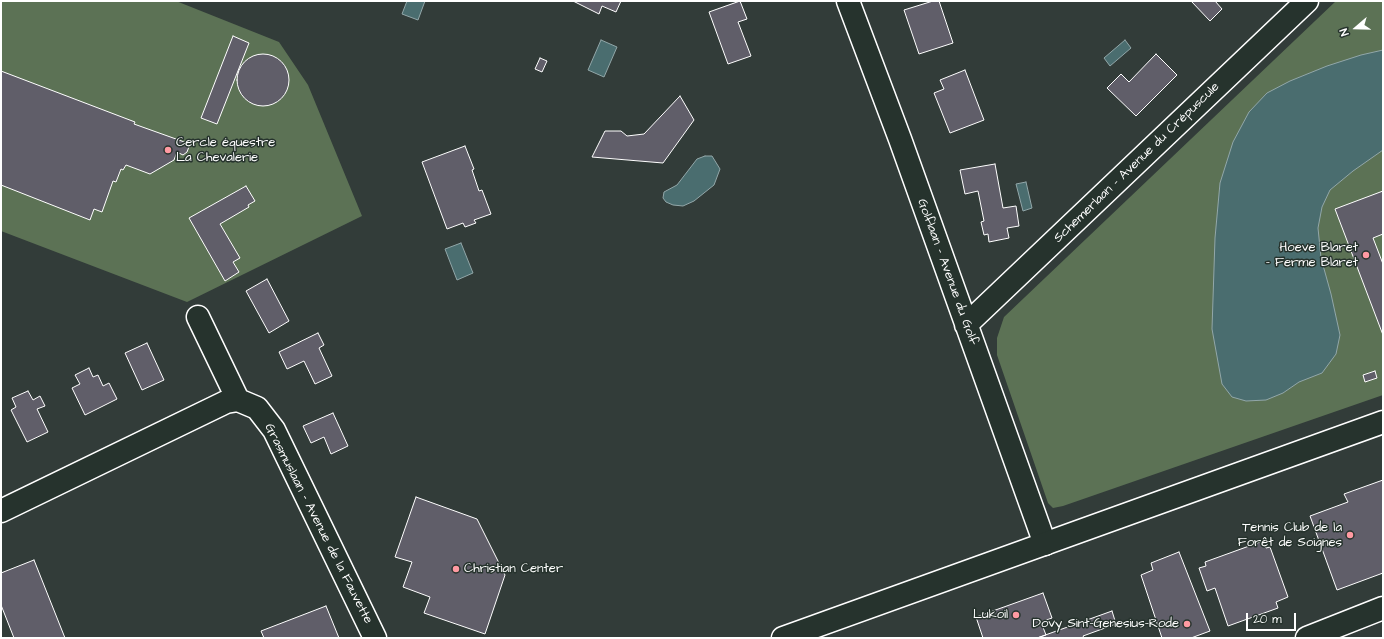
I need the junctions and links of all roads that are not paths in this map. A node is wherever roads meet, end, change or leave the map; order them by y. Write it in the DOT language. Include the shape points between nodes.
graph roads {
  1 [pos="848,1"];
  2 [pos="1307,1"];
  3 [pos="198,317"];
  4 [pos="966,325"];
  5 [pos="238,400"];
  6 [pos="1383,422"];
  7 [pos="1,511"];
  8 [pos="1045,544"];
  9 [pos="1383,608"];
  10 [pos="375,638"];
  11 [pos="783,638"];
  12 [pos="1307,638"];
  1 -- 4 [label="street, Golflaan - Avenue du Golf"];
  2 -- 4 [label="street, Schemerlaan - Avenue du Crépuscule"];
  3 -- 5 [label="street"];
  4 -- 8 [label="street, Golflaan - Avenue du Golf"];
  5 -- 7 [label="street" via="226,402"];
  5 -- 10 [label="street, Grasmuslaan - Avenue de la Fauvette" via="257,408 274,430"];
  6 -- 8 [label="street"];
  8 -- 11 [label="street"];
  9 -- 12 [label="street"];
}
